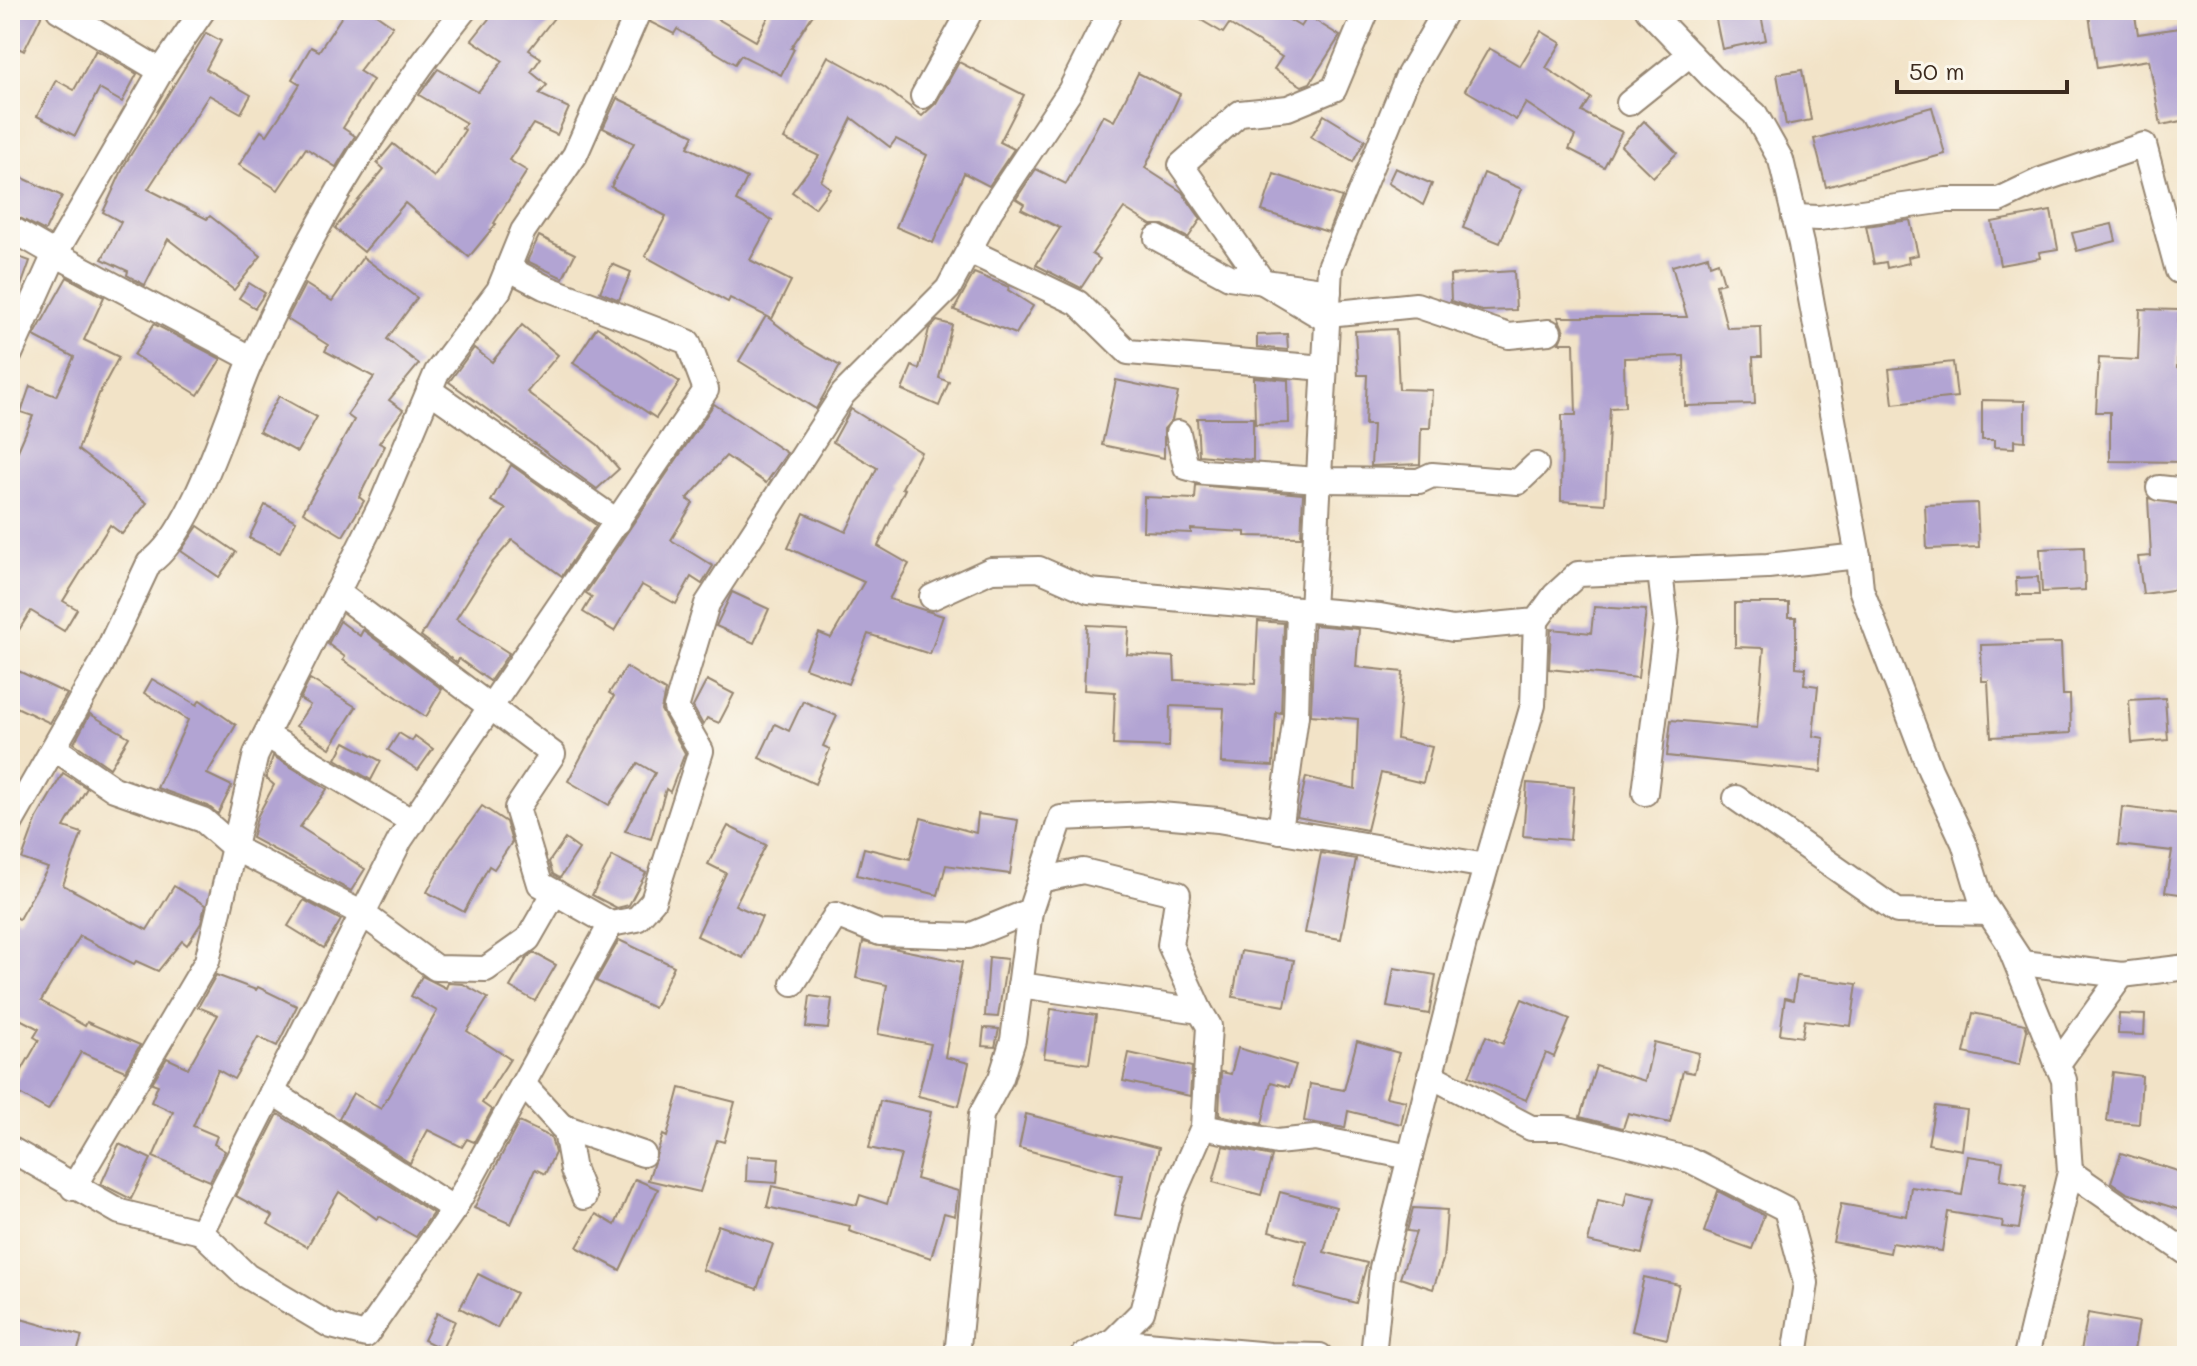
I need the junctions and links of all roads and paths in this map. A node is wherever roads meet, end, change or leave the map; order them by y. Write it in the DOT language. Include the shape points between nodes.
graph roads {
  1 [pos="59,10"];
  2 [pos="203,10"];
  3 [pos="464,10"];
  4 [pos="639,10"];
  5 [pos="971,10"];
  6 [pos="1111,10"];
  7 [pos="1367,10"];
  8 [pos="1446,10"];
  9 [pos="1648,10"];
  10 [pos="1690,54"];
  11 [pos="161,71"];
  12 [pos="923,96"];
  13 [pos="1629,103"];
  14 [pos="1794,217"];
  15 [pos="10,228"];
  16 [pos="1157,238"];
  17 [pos="969,251"];
  18 [pos="55,254"];
  19 [pos="508,268"];
  20 [pos="2187,271"];
  21 [pos="1263,282"];
  22 [pos="1328,308"];
  23 [pos="1549,332"];
  24 [pos="10,354"];
  25 [pos="252,359"];
  26 [pos="1325,368"];
  27 [pos="429,390"];
  28 [pos="1178,433"];
  29 [pos="1536,465"];
  30 [pos="1319,480"];
  31 [pos="2159,488"];
  32 [pos="2187,491"];
  33 [pos="618,522"];
  34 [pos="1858,556"];
  35 [pos="1660,571"];
  36 [pos="337,592"];
  37 [pos="932,597"];
  38 [pos="1306,609"];
  39 [pos="1536,621"];
  40 [pos="491,708"];
  41 [pos="266,735"];
  42 [pos="54,748"];
  43 [pos="1645,793"];
  44 [pos="1736,798"];
  45 [pos="413,822"];
  46 [pos="10,824"];
  47 [pos="1280,831"];
  48 [pos="236,849"];
  49 [pos="1486,866"];
  50 [pos="1040,880"];
  51 [pos="555,892"];
  52 [pos="1030,911"];
  53 [pos="1989,913"];
  54 [pos="363,914"];
  55 [pos="611,924"];
  56 [pos="2006,938"];
  57 [pos="2187,967"];
  58 [pos="2122,975"];
  59 [pos="793,983"];
  60 [pos="1020,985"];
  61 [pos="1200,1011"];
  62 [pos="2057,1065"];
  63 [pos="1430,1075"];
  64 [pos="523,1084"];
  65 [pos="272,1092"];
  66 [pos="561,1126"];
  67 [pos="1203,1127"];
  68 [pos="10,1149"];
  69 [pos="643,1154"];
  70 [pos="1410,1157"];
  71 [pos="2070,1172"];
  72 [pos="73,1188"];
  73 [pos="584,1197"];
  74 [pos="454,1209"];
  75 [pos="201,1232"];
  76 [pos="2187,1253"];
  77 [pos="1113,1341"];
  78 [pos="957,1356"];
  79 [pos="1083,1356"];
  80 [pos="1320,1356"];
  81 [pos="1373,1356"];
  82 [pos="1795,1356"];
  83 [pos="2026,1356"];
  1 -- 11 [label="street"];
  2 -- 11 [label="street"];
  3 -- 25 [label="street" via="380,128 307,247"];
  4 -- 19 [label="street" via="575,155 523,231"];
  5 -- 12 [label="street"];
  6 -- 17 [label="street" via="1070,91"];
  7 -- 21 [label="street" via="1334,89 1288,108 1240,113 1181,165"];
  8 -- 22 [label="street" via="1407,78 1330,267"];
  9 -- 10 [label="street"];
  10 -- 13 [label="street"];
  10 -- 14 [label="street" via="1755,114 1781,160"];
  11 -- 18 [label="street"];
  14 -- 20 [label="street" via="1946,200 1999,200 2144,145 2178,271"];
  14 -- 34 [label="street"];
  15 -- 18 [label="street"];
  16 -- 21 [label="street" via="1229,277"];
  17 -- 26 [label="street" via="1078,303 1128,352"];
  17 -- 55 [label="street" via="948,289 843,394 707,604 676,708 701,751 653,901 637,919"];
  18 -- 24 [label="street"];
  18 -- 25 [label="street"];
  19 -- 27 [label="street" via="499,290"];
  19 -- 33 [label="street" via="688,342 706,390"];
  21 -- 22 [label="street"];
  22 -- 23 [label="street" via="1416,305 1509,336"];
  22 -- 26 [label="street"];
  25 -- 42 [label="street" via="209,471 163,554 149,563"];
  26 -- 30 [label="street"];
  27 -- 33 [label="street"];
  27 -- 36 [label="street"];
  28 -- 30 [label="street" via="1186,467"];
  29 -- 30 [label="street" via="1518,482 1432,475 1419,481"];
  30 -- 38 [label="street"];
  31 -- 32 [label="street"];
  33 -- 40 [label="street"];
  34 -- 35 [label="street"];
  34 -- 53 [label="street" via="1861,589"];
  35 -- 39 [label="street" via="1578,574"];
  35 -- 43 [label="street" via="1666,624"];
  36 -- 40 [label="street"];
  36 -- 41 [label="street"];
  37 -- 38 [label="street" via="991,570 1039,569 1089,591"];
  38 -- 39 [label="street" via="1453,629"];
  38 -- 47 [label="street"];
  39 -- 49 [label="street" via="1533,705"];
  40 -- 45 [label="street"];
  40 -- 51 [label="street" via="553,754 517,808 540,884"];
  41 -- 45 [label="street"];
  41 -- 48 [label="street" via="256,754"];
  42 -- 46 [label="street"];
  42 -- 48 [label="street" via="114,789 203,820"];
  44 -- 53 [label="street" via="1897,911"];
  45 -- 54 [label="street"];
  47 -- 49 [label="street"];
  47 -- 50 [label="street" via="1149,814 1061,818"];
  48 -- 54 [label="street"];
  48 -- 72 [label="street" via="207,961"];
  49 -- 63 [label="street"];
  50 -- 52 [label="street"];
  50 -- 61 [label="street" via="1083,871 1178,894 1170,945"];
  51 -- 54 [label="street" via="528,939 486,969 436,968"];
  51 -- 55 [label="street"];
  52 -- 59 [label="street" via="969,936 880,933 836,915"];
  52 -- 60 [label="street"];
  53 -- 56 [label="street"];
  54 -- 65 [label="street"];
  55 -- 64 [label="street"];
  56 -- 58 [label="street" via="2022,963"];
  56 -- 62 [label="street"];
  57 -- 58 [label="street"];
  58 -- 62 [label="street"];
  60 -- 61 [label="street"];
  60 -- 78 [label="street" via="1013,1040 981,1115"];
  61 -- 67 [label="street" via="1209,1026"];
  62 -- 71 [label="street" via="2064,1080"];
  63 -- 70 [label="street"];
  63 -- 82 [label="street" via="1531,1128 1564,1128 1690,1160 1786,1209 1806,1283"];
  64 -- 66 [label="street"];
  64 -- 74 [label="street"];
  65 -- 74 [label="street"];
  65 -- 75 [label="street"];
  66 -- 69 [label="street"];
  66 -- 73 [label="street"];
  67 -- 70 [label="street" via="1277,1142 1315,1138"];
  67 -- 77 [label="street" via="1171,1200 1142,1312"];
  68 -- 72 [label="street"];
  70 -- 81 [label="street" via="1382,1268"];
  71 -- 76 [label="street"];
  71 -- 83 [label="street"];
  72 -- 75 [label="street" via="120,1212"];
  74 -- 75 [label="street" via="366,1335 331,1326 247,1276"];
  77 -- 79 [label="street"];
  77 -- 80 [label="street"];
}
